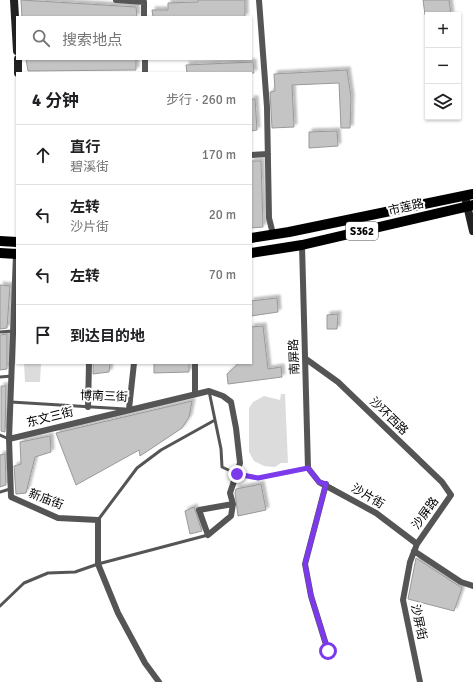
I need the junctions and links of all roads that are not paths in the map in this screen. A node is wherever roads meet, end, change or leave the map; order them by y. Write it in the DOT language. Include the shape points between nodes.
graph roads {
  1 [pos="14,0"];
  2 [pos="116,0"];
  3 [pos="259,0"];
  4 [pos="144,16"];
  5 [pos="16,34"];
  6 [pos="18,60"];
  7 [pos="144,60"];
  8 [pos="18,72"];
  9 [pos="145,72"];
  10 [pos="268,154"];
  11 [pos="252,155"];
  12 [pos="469,195"];
  13 [pos="470,206"];
  14 [pos="473,231"];
  15 [pos="273,234"];
  16 [pos="252,238"];
  17 [pos="0,241"];
  18 [pos="16,242"];
  19 [pos="302,245"];
  20 [pos="0,253"];
  21 [pos="252,253"];
  22 [pos="16,254"];
  23 [pos="16,266"];
  24 [pos="16,292"];
  25 [pos="13,331"];
  26 [pos="0,332"];
  27 [pos="15,348"];
  28 [pos="306,359"];
  29 [pos="89,364"];
  30 [pos="134,364"];
  31 [pos="195,364"];
  32 [pos="12,376"];
  33 [pos="0,377"];
  34 [pos="209,391"];
  35 [pos="195,393"];
  36 [pos="11,402"];
  37 [pos="88,407"];
  38 [pos="129,409"];
  39 [pos="215,420"];
  40 [pos="0,436"];
  41 [pos="9,439"];
  42 [pos="308,468"];
  43 [pos="237,474"];
  44 [pos="326,484"];
  45 [pos="10,489"];
  46 [pos="0,492"];
  47 [pos="451,495"];
  48 [pos="233,504"];
  49 [pos="98,520"];
  50 [pos="208,534"];
  51 [pos="417,544"];
  52 [pos="414,551"];
  53 [pos="98,564"];
  54 [pos="473,586"];
  55 [pos="0,606"];
  56 [pos="328,651"];
  57 [pos="159,682"];
  58 [pos="420,682"];
  1 -- 5 [label="street"];
  2 -- 4 [label="street" via="144,2"];
  3 -- 10 [label="street"];
  6 -- 8 [label="street"];
  7 -- 9 [label="street"];
  10 -- 11 [label="street"];
  10 -- 15 [label="street" via="269,218"];
  12 -- 13 [label="street"];
  12 -- 15 [label="main road, 市莲路 / S362"];
  13 -- 14 [label="street"];
  13 -- 19 [label="main road, 市莲路 / S362"];
  15 -- 16 [label="main road, 市莲路 / S362"];
  17 -- 18 [label="main road"];
  19 -- 21 [label="main road, 市莲路 / S362"];
  19 -- 28 [label="street, 南屏路"];
  20 -- 22 [label="main road"];
  23 -- 24 [label="street"];
  24 -- 25 [label="street"];
  25 -- 26 [label="lane"];
  25 -- 27 [label="street"];
  27 -- 32 [label="street"];
  28 -- 42 [label="street, 南屏路"];
  28 -- 47 [label="street, 沙环西路" via="338,382 442,482"];
  29 -- 37 [label="lane"];
  30 -- 38 [label="lane"];
  31 -- 35 [label="street"];
  32 -- 33 [label="lane"];
  32 -- 36 [label="street"];
  34 -- 35 [label="street, 博南三街"];
  34 -- 39 [label="lane"];
  34 -- 43 [label="street" via="231,402 240,463"];
  35 -- 38 [label="street, 博南三街"];
  36 -- 37 [label="lane, 博南三街"];
  36 -- 41 [label="street"];
  37 -- 38 [label="lane, 博南三街"];
  38 -- 41 [label="street, 东文三街"];
  39 -- 43 [label="lane" via="222,467"];
  39 -- 49 [label="lane" via="161,450 137,468"];
  40 -- 41 [label="lane"];
  41 -- 45 [label="street"];
  42 -- 43 [label="lane" via="258,478"];
  42 -- 44 [label="street, 沙片街" via="319,482"];
  43 -- 48 [label="street" via="230,493"];
  44 -- 51 [label="street, 沙片街" via="376,513"];
  44 -- 56 [label="street" via="305,564 311,596"];
  45 -- 46 [label="lane"];
  45 -- 49 [label="street, 新庙街" via="11,497 58,518"];
  47 -- 51 [label="street, 沙屏路"];
  48 -- 50 [label="street" via="231,516"];
  48 -- 50 [label="street" via="199,510"];
  49 -- 53 [label="street"];
  50 -- 53 [label="lane"];
  51 -- 52 [label="street, 沙屏街"];
  52 -- 54 [label="street" via="461,582"];
  52 -- 58 [label="street, 沙屏街" via="403,600"];
  53 -- 55 [label="lane" via="75,572 48,573 24,583"];
  53 -- 57 [label="street" via="118,613 145,663"];
}
